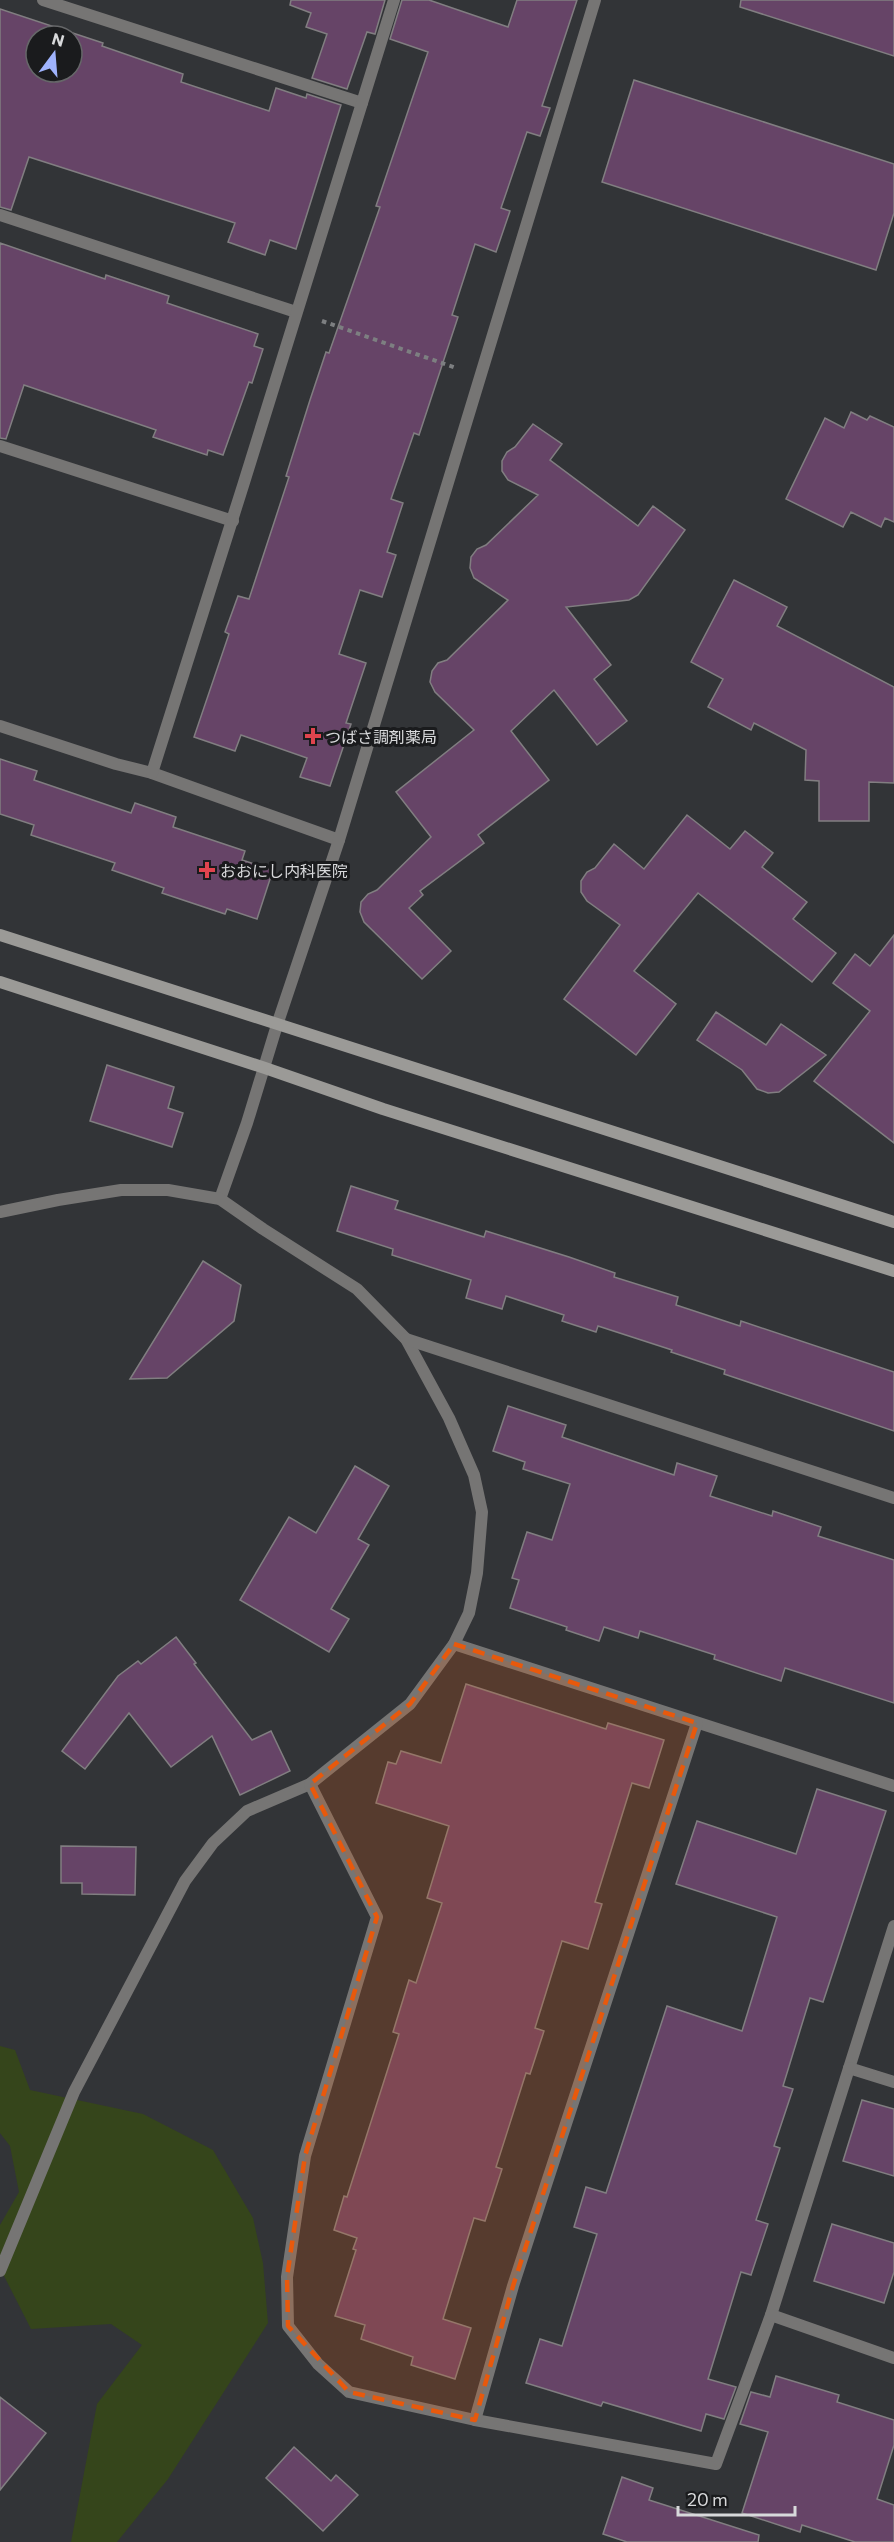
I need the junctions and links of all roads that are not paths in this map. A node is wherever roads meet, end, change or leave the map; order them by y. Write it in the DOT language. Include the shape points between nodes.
graph roads {
  1 [pos="43,0"];
  2 [pos="394,0"];
  3 [pos="595,0"];
  4 [pos="362,103"];
  5 [pos="0,215"];
  6 [pos="296,312"];
  7 [pos="0,446"];
  8 [pos="233,521"];
  9 [pos="0,726"];
  10 [pos="152,773"];
  11 [pos="339,840"];
  12 [pos="0,935"];
  13 [pos="0,982"];
  14 [pos="277,1025"];
  15 [pos="265,1068"];
  16 [pos="220,1199"];
  17 [pos="0,1212"];
  18 [pos="894,1222"];
  19 [pos="894,1271"];
  20 [pos="406,1339"];
  21 [pos="894,1498"];
  22 [pos="454,1644"];
  23 [pos="697,1723"];
  24 [pos="310,1784"];
  25 [pos="894,1786"];
  26 [pos="894,1926"];
  27 [pos="849,2068"];
  28 [pos="894,2082"];
  29 [pos="0,2271"];
  30 [pos="771,2315"];
  31 [pos="894,2358"];
  32 [pos="476,2420"];
  1 -- 4 [label="street"];
  2 -- 4 [label="street"];
  3 -- 11 [label="street"];
  4 -- 6 [label="street"];
  5 -- 6 [label="street"];
  6 -- 8 [label="street"];
  7 -- 8 [label="street"];
  8 -- 10 [label="street"];
  9 -- 10 [label="street"];
  10 -- 11 [label="street"];
  11 -- 14 [label="street"];
  12 -- 14 [label="street"];
  13 -- 15 [label="street"];
  14 -- 15 [label="street"];
  14 -- 18 [label="street"];
  15 -- 16 [label="street"];
  15 -- 19 [label="street"];
  16 -- 17 [label="street" via="168,1190 121,1190"];
  16 -- 20 [label="street" via="357,1289"];
  20 -- 21 [label="street"];
  20 -- 22 [label="street" via="453,1427 474,1475 482,1512 469,1613"];
  22 -- 23 [label="street"];
  22 -- 24 [label="street" via="411,1704"];
  23 -- 25 [label="street"];
  23 -- 32 [label="street" via="513,2286"];
  24 -- 29 [label="street" via="247,1811 213,1843 185,1881 74,2092"];
  24 -- 32 [label="street" via="377,1917 305,2156 287,2277 288,2326 318,2364 349,2392"];
  26 -- 27 [label="street"];
  27 -- 28 [label="street"];
  27 -- 30 [label="street"];
  30 -- 31 [label="street"];
  30 -- 32 [label="street" via="716,2464"];
}
